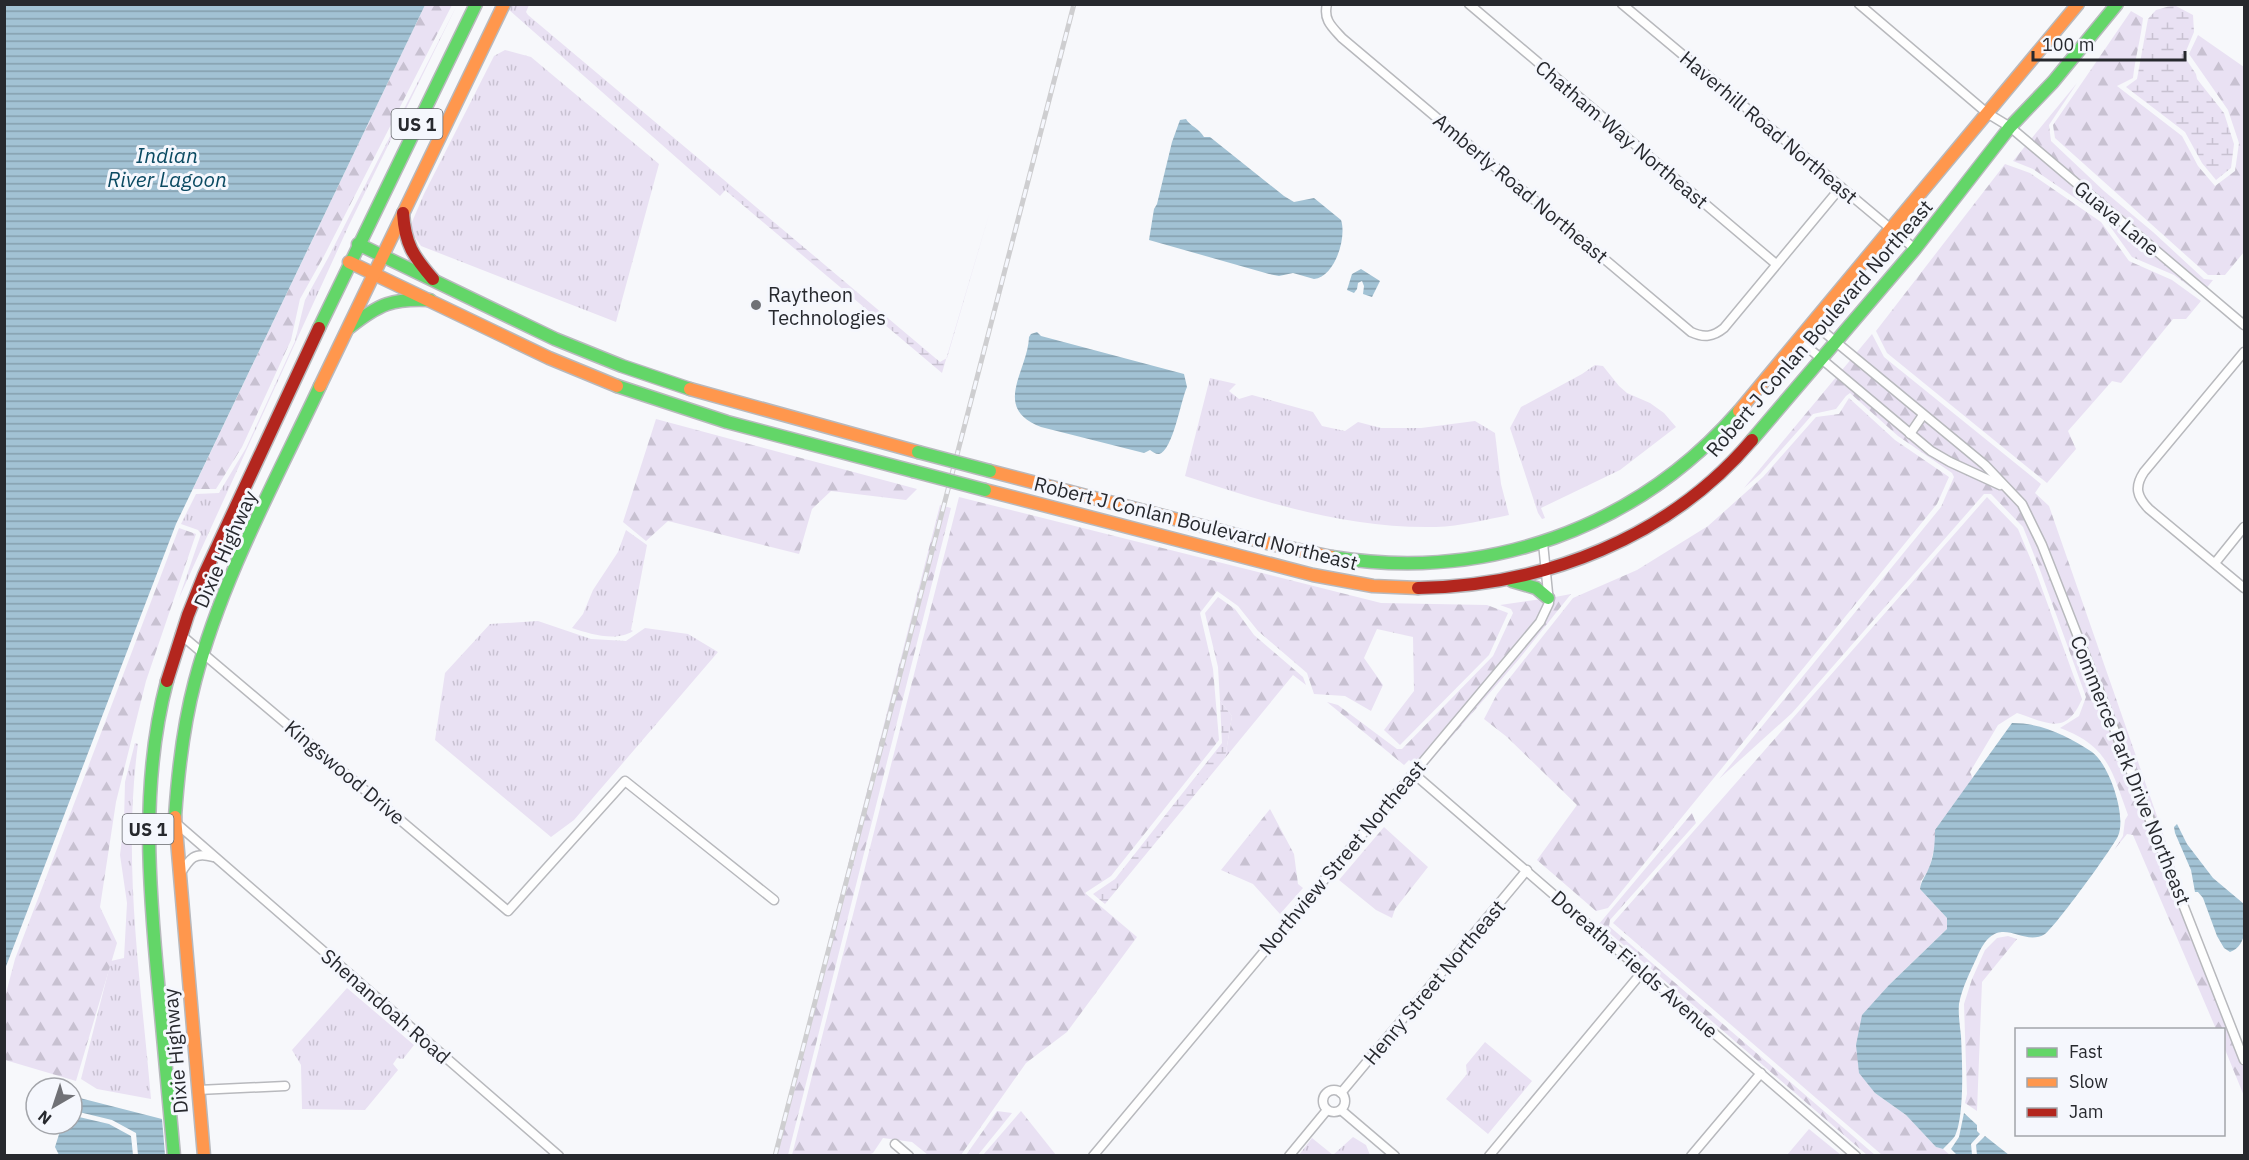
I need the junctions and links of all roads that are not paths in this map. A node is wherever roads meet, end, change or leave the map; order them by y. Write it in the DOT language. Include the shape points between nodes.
graph roads {
  1 [pos="476,4"];
  2 [pos="504,4"];
  3 [pos="1327,4"];
  4 [pos="1469,4"];
  5 [pos="1623,4"];
  6 [pos="1859,4"];
  7 [pos="2078,4"];
  8 [pos="2117,4"];
  9 [pos="1987,113"];
  10 [pos="2010,127"];
  11 [pos="1840,187"];
  12 [pos="403,212"];
  13 [pos="1892,229"];
  14 [pos="358,244"];
  15 [pos="1915,249"];
  16 [pos="382,255"];
  17 [pos="349,262"];
  18 [pos="1776,264"];
  19 [pos="374,273"];
  20 [pos="433,279"];
  21 [pos="430,300"];
  22 [pos="1813,323"];
  23 [pos="2244,325"];
  24 [pos="348,328"];
  25 [pos="1799,340"];
  26 [pos="1837,343"];
  27 [pos="2244,352"];
  28 [pos="1822,360"];
  29 [pos="1923,415"];
  30 [pos="1910,434"];
  31 [pos="2006,488"];
  32 [pos="2244,527"];
  33 [pos="1543,543"];
  34 [pos="2215,563"];
  35 [pos="1547,570"];
  36 [pos="1508,580"];
  37 [pos="2244,588"];
  38 [pos="1548,598"];
  39 [pos="180,634"];
  40 [pos="203,652"];
  41 [pos="1413,773"];
  42 [pos="175,823"];
  43 [pos="214,857"];
  44 [pos="1527,870"];
  45 [pos="179,876"];
  46 [pos="774,900"];
  47 [pos="1643,971"];
  48 [pos="2244,1060"];
  49 [pos="1761,1072"];
  50 [pos="285,1086"];
  51 [pos="198,1090"];
  52 [pos="1341,1093"];
  53 [pos="1327,1110"];
  54 [pos="1341,1110"];
  55 [pos="895,1144"];
  56 [pos="174,1155"];
  57 [pos="204,1155"];
  58 [pos="559,1155"];
  59 [pos="909,1155"];
  60 [pos="1093,1155"];
  61 [pos="1290,1155"];
  62 [pos="1395,1155"];
  63 [pos="1489,1155"];
  64 [pos="1691,1155"];
  65 [pos="1856,1155"];
  1 -- 14 [label="main road, Dixie Highway / US 1"];
  2 -- 12 [label="main road, Dixie Highway / US 1"];
  3 -- 18 [label="street, Amberly Road Northeast" via="1326,16 1331,27 1692,332 1704,336 1717,333"];
  4 -- 18 [label="street, Chatham Way Northeast"];
  5 -- 11 [label="street, Haverhill Road Northeast"];
  6 -- 9 [label="street, Guava Lane"];
  7 -- 9 [label="main road, Robert J Conlan Boulevard Northeast"];
  8 -- 10 [label="main road, Robert J Conlan Boulevard Northeast"];
  9 -- 10 [label="street, Guava Lane"];
  9 -- 13 [label="main road, Robert J Conlan Boulevard Northeast"];
  10 -- 15 [label="main road, Robert J Conlan Boulevard Northeast"];
  10 -- 23 [label="street, Guava Lane"];
  11 -- 13 [label="street, Haverhill Road Northeast"];
  11 -- 18 [label="street"];
  12 -- 16 [label="main road, Dixie Highway / US 1"];
  12 -- 20 [label="main road" via="406,243"];
  13 -- 15 [label="street, Haverhill Road Northeast"];
  13 -- 22 [label="main road, Robert J Conlan Boulevard Northeast"];
  14 -- 16 [label="main road, Robert J Conlan Boulevard Northeast"];
  14 -- 17 [label="main road, Dixie Highway / US 1"];
  15 -- 26 [label="main road, Robert J Conlan Boulevard Northeast"];
  16 -- 19 [label="main road, Dixie Highway / US 1"];
  16 -- 20 [label="main road, Robert J Conlan Boulevard Northeast"];
  17 -- 19 [label="main road, Robert J Conlan Boulevard Northeast"];
  17 -- 39 [label="main road, Dixie Highway / US 1" via="207,564"];
  19 -- 21 [label="main road, Robert J Conlan Boulevard Northeast"];
  19 -- 24 [label="main road, Dixie Highway / US 1"];
  20 -- 33 [label="main road, Robert J Conlan Boulevard Northeast, bridge" via="563,342 694,391 1310,554 1425,564 1496,556"];
  21 -- 24 [label="main road" via="390,300"];
  21 -- 36 [label="main road, Robert J Conlan Boulevard Northeast, bridge" via="615,386 763,432 985,490 1373,586 1422,589"];
  22 -- 25 [label="main road, Robert J Conlan Boulevard Northeast"];
  22 -- 26 [label="street, Commerce Park Drive Northeast"];
  24 -- 40 [label="main road, Dixie Highway / US 1" via="241,556"];
  25 -- 28 [label="street, Commerce Park Drive Northeast"];
  25 -- 33 [label="main road, Robert J Conlan Boulevard Northeast" via="1734,418 1679,469 1606,517"];
  26 -- 28 [label="main road, Robert J Conlan Boulevard Northeast"];
  26 -- 29 [label="street, Commerce Park Drive Northeast"];
  27 -- 34 [label="street" via="2144,472 2138,485 2141,501"];
  28 -- 30 [label="street, Commerce Park Drive Northeast"];
  28 -- 35 [label="main road, Robert J Conlan Boulevard Northeast" via="1735,460 1701,490 1626,539"];
  29 -- 30 [label="street"];
  29 -- 31 [label="street, Commerce Park Drive Northeast" via="1985,465"];
  30 -- 31 [label="street, Commerce Park Drive Northeast" via="1950,462"];
  31 -- 48 [label="street, Commerce Park Drive Northeast" via="2022,504 2042,545"];
  32 -- 34 [label="street"];
  33 -- 35 [label="street, Northview Street Northeast"];
  34 -- 37 [label="street"];
  35 -- 36 [label="main road, Robert J Conlan Boulevard Northeast"];
  35 -- 38 [label="street, Northview Street Northeast"];
  36 -- 38 [label="main road" via="1542,590"];
  38 -- 41 [label="street, Northview Street Northeast" via="1540,622"];
  39 -- 40 [label="street, Kingswood Drive"];
  39 -- 56 [label="main road, Dixie Highway / US 1" via="163,697 148,817 150,891"];
  40 -- 42 [label="main road, Dixie Highway / US 1" via="183,737"];
  40 -- 46 [label="street, Kingswood Drive" via="508,911 625,781"];
  41 -- 44 [label="street, Doreatha Fields Avenue"];
  41 -- 60 [label="street, Northview Street Northeast"];
  42 -- 43 [label="street, Shenandoah Road"];
  42 -- 45 [label="main road, Dixie Highway / US 1"];
  43 -- 45 [label="street" via="195,856"];
  43 -- 58 [label="street, Shenandoah Road"];
  44 -- 47 [label="street, Doreatha Fields Avenue"];
  44 -- 52 [label="street, Henry Street Northeast"];
  45 -- 51 [label="main road, Dixie Highway / US 1"];
  47 -- 49 [label="street, Doreatha Fields Avenue"];
  47 -- 63 [label="street"];
  49 -- 64 [label="street"];
  49 -- 65 [label="street, Doreatha Fields Avenue"];
  50 -- 51 [label="street"];
  51 -- 57 [label="main road, Dixie Highway / US 1"];
  52 -- 53 [label="street" via="1335,1090 1325,1094 1323,1104"];
  52 -- 54 [label="street" via="1345,1103"];
  53 -- 54 [label="street"];
  53 -- 61 [label="street"];
  54 -- 62 [label="street"];
  55 -- 59 [label="street"];
}
